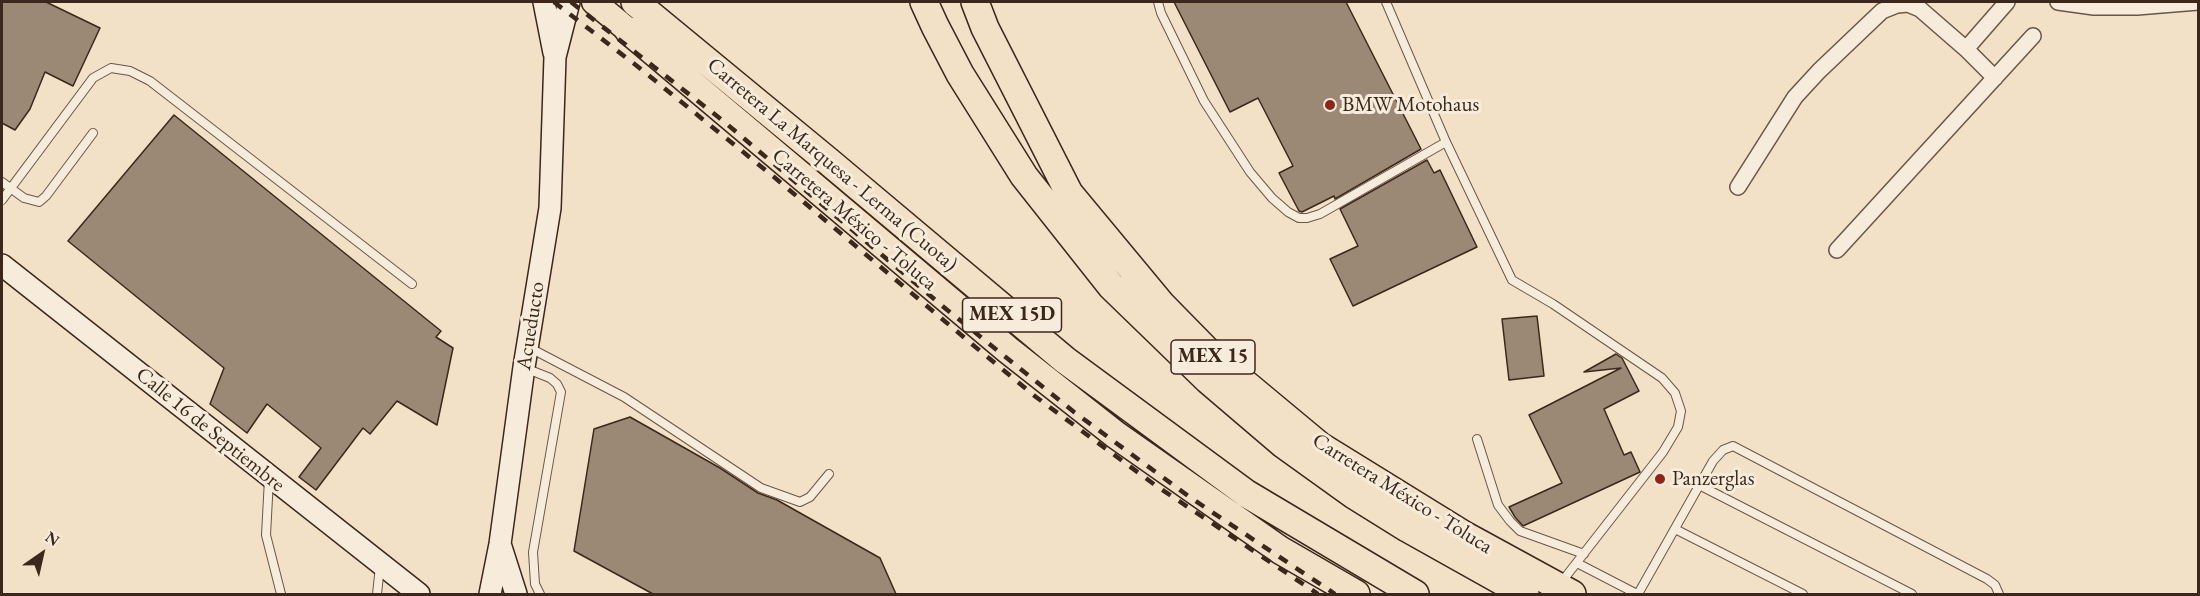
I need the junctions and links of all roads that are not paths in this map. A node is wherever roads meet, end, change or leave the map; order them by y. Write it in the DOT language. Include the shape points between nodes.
graph roads {
  1 [pos="544,2"];
  2 [pos="569,2"];
  3 [pos="594,2"];
  4 [pos="634,2"];
  5 [pos="975,2"];
  6 [pos="1158,2"];
  7 [pos="1386,2"];
  8 [pos="2007,2"];
  9 [pos="2058,2"];
  10 [pos="2199,2"];
  11 [pos="929,14"];
  12 [pos="629,31"];
  13 [pos="2033,36"];
  14 [pos="1966,50"];
  15 [pos="555,57"];
  16 [pos="1995,78"];
  17 [pos="93,133"];
  18 [pos="1446,142"];
  19 [pos="2,183"];
  20 [pos="1737,187"];
  21 [pos="10,190"];
  22 [pos="2,200"];
  23 [pos="1837,250"];
  24 [pos="2,265"];
  25 [pos="412,284"];
  26 [pos="525,357"];
  27 [pos="1477,439"];
  28 [pos="829,474"];
  29 [pos="269,478"];
  30 [pos="1699,484"];
  31 [pos="1675,529"];
  32 [pos="500,544"];
  33 [pos="1584,554"];
  34 [pos="1577,563"];
  35 [pos="380,564"];
  36 [pos="1565,591"];
  37 [pos="281,594"];
  38 [pos="377,594"];
  39 [pos="419,594"];
  40 [pos="490,594"];
  41 [pos="516,594"];
  42 [pos="540,594"];
  43 [pos="1356,594"];
  44 [pos="1415,594"];
  45 [pos="1526,594"];
  46 [pos="1638,594"];
  47 [pos="1803,594"];
  48 [pos="1912,594"];
  49 [pos="1999,594"];
  1 -- 15 [label="main road"];
  2 -- 15 [label="main road"];
  3 -- 12 [label="main road, Carretera México - Toluca"];
  4 -- 44 [label="highway, Carretera La Marquesa - Lerma (Cuota) / MEX 15D" via="1065,360 1247,494"];
  5 -- 36 [label="highway, Carretera México - Toluca / MEX 15" via="1069,193 1162,305 1213,357 1320,446 1464,535"];
  6 -- 18 [label="lane" via="1204,101 1250,172 1280,205 1299,218 1320,214"];
  7 -- 18 [label="lane"];
  8 -- 14 [label="street"];
  9 -- 10 [label="street" via="2137,7"];
  11 -- 45 [label="highway" via="960,74 1024,176 1111,286 1161,336 1283,444 1354,495"];
  12 -- 43 [label="highway, Carretera México - Toluca" via="1008,350 1116,435 1280,550"];
  13 -- 16 [label="street"];
  14 -- 16 [label="street"];
  14 -- 20 [label="street" via="1920,9 1908,4 1882,10 1796,98"];
  15 -- 26 [label="main road, Acueducto" via="550,208"];
  16 -- 23 [label="street"];
  17 -- 21 [label="lane" via="39,202"];
  18 -- 33 [label="lane" via="1512,280 1662,378 1675,393 1681,411 1678,427"];
  19 -- 21 [label="lane"];
  21 -- 22 [label="lane"];
  21 -- 25 [label="lane" via="93,78 111,68 130,71 150,81"];
  24 -- 29 [label="main road, Calle 16 de Septiembre"];
  26 -- 28 [label="lane" via="624,397 761,488 800,502 810,497"];
  26 -- 32 [label="main road, Acueducto"];
  26 -- 42 [label="lane" via="561,392 533,552 535,584"];
  27 -- 33 [label="lane" via="1498,505 1510,521 1521,531"];
  29 -- 35 [label="main road, Calle 16 de Septiembre"];
  29 -- 37 [label="lane" via="266,535"];
  30 -- 31 [label="lane"];
  30 -- 48 [label="lane"];
  30 -- 49 [label="lane" via="1713,461 1733,446 1986,579"];
  31 -- 46 [label="lane"];
  31 -- 47 [label="lane"];
  32 -- 40 [label="main road, Acueducto"];
  32 -- 41 [label="main road"];
  33 -- 34 [label="lane"];
  34 -- 36 [label="lane"];
  34 -- 46 [label="lane"];
  35 -- 38 [label="lane"];
  35 -- 39 [label="main road, Calle 16 de Septiembre"];
}
